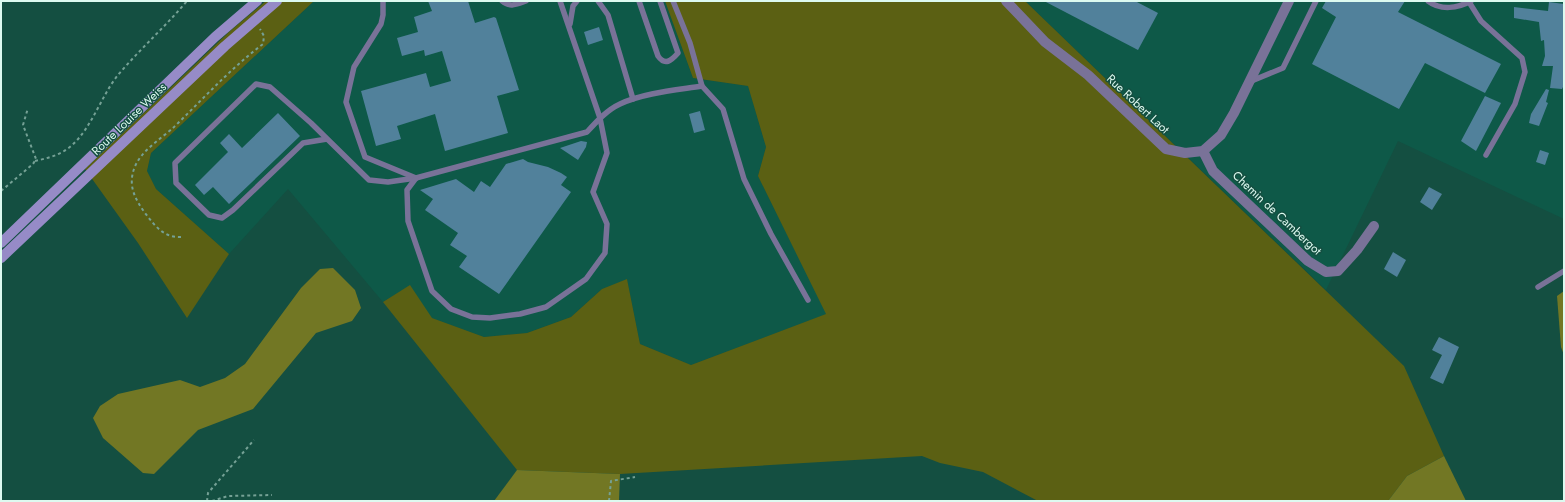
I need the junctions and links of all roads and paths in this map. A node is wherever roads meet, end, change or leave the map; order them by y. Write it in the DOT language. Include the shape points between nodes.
graph roads {
  1 [pos="187,1"];
  2 [pos="257,1"];
  3 [pos="277,1"];
  4 [pos="383,1"];
  5 [pos="502,1"];
  6 [pos="526,1"];
  7 [pos="560,1"];
  8 [pos="577,1"];
  9 [pos="598,1"];
  10 [pos="639,1"];
  11 [pos="660,1"];
  12 [pos="673,1"];
  13 [pos="1006,1"];
  14 [pos="1289,1"];
  15 [pos="1316,1"];
  16 [pos="1428,1"];
  17 [pos="1470,2"];
  18 [pos="260,29"];
  19 [pos="570,30"];
  20 [pos="1248,83"];
  21 [pos="702,86"];
  22 [pos="633,99"];
  23 [pos="28,108"];
  24 [pos="600,118"];
  25 [pos="327,139"];
  26 [pos="1203,151"];
  27 [pos="1486,155"];
  28 [pos="35,161"];
  29 [pos="416,178"];
  30 [pos="1,191"];
  31 [pos="1374,226"];
  32 [pos="181,237"];
  33 [pos="1,243"];
  34 [pos="1,258"];
  35 [pos="1564,271"];
  36 [pos="1538,287"];
  37 [pos="808,300"];
  38 [pos="254,440"];
  39 [pos="635,477"];
  40 [pos="272,495"];
  41 [pos="207,501"];
  42 [pos="212,501"];
  43 [pos="608,501"];
  1 -- 28 [label="path" via="118,75 105,92 87,126 71,146 52,157"];
  2 -- 33 [label="main road, Route Louise Weiss" via="214,37"];
  3 -- 34 [label="main road, Route Louise Weiss" via="225,46"];
  4 -- 29 [label="lane" via="381,24 354,68 346,102 365,157"];
  5 -- 6 [label="lane" via="507,5 513,5"];
  7 -- 19 [label="lane"];
  8 -- 19 [label="lane" via="570,17"];
  9 -- 22 [label="lane" via="608,15"];
  10 -- 11 [label="lane" via="658,56 661,61 666,62 678,53"];
  12 -- 21 [label="lane" via="690,43"];
  13 -- 26 [label="street, Rue Robert Laot" via="1046,42 1088,75 1166,149 1185,154"];
  14 -- 20 [label="street"];
  15 -- 20 [label="lane" via="1283,68"];
  16 -- 17 [label="lane" via="1434,6 1444,8"];
  17 -- 27 [label="lane" via="1481,21 1522,58 1525,72 1515,104"];
  18 -- 32 [label="path" via="264,36 263,44 216,84 143,154 134,168 131,187 138,204 164,234 171,238"];
  19 -- 24 [label="lane"];
  20 -- 26 [label="street" via="1221,135"];
  21 -- 22 [label="lane"];
  21 -- 37 [label="lane" via="723,109 744,179"];
  22 -- 24 [label="lane" via="619,104"];
  23 -- 28 [label="path" via="24,125"];
  24 -- 29 [label="lane" via="587,132"];
  24 -- 29 [label="lane" via="607,153 593,192 607,224 605,253 586,279 546,307 490,318 472,317 450,309 432,291 408,221 407,190"];
  25 -- 25 [label="lane" via="304,143 222,218 209,215 176,183 175,163 256,84 270,87"];
  25 -- 29 [label="lane" via="369,180 388,182"];
  26 -- 31 [label="street, Chemin de Cambergot" via="1213,171 1308,262 1326,272 1338,271"];
  28 -- 30 [label="path"];
  35 -- 36 [label="lane"];
  38 -- 41 [label="path" via="208,493"];
  39 -- 43 [label="path" via="611,482"];
  40 -- 42 [label="path" via="228,496"];
}
